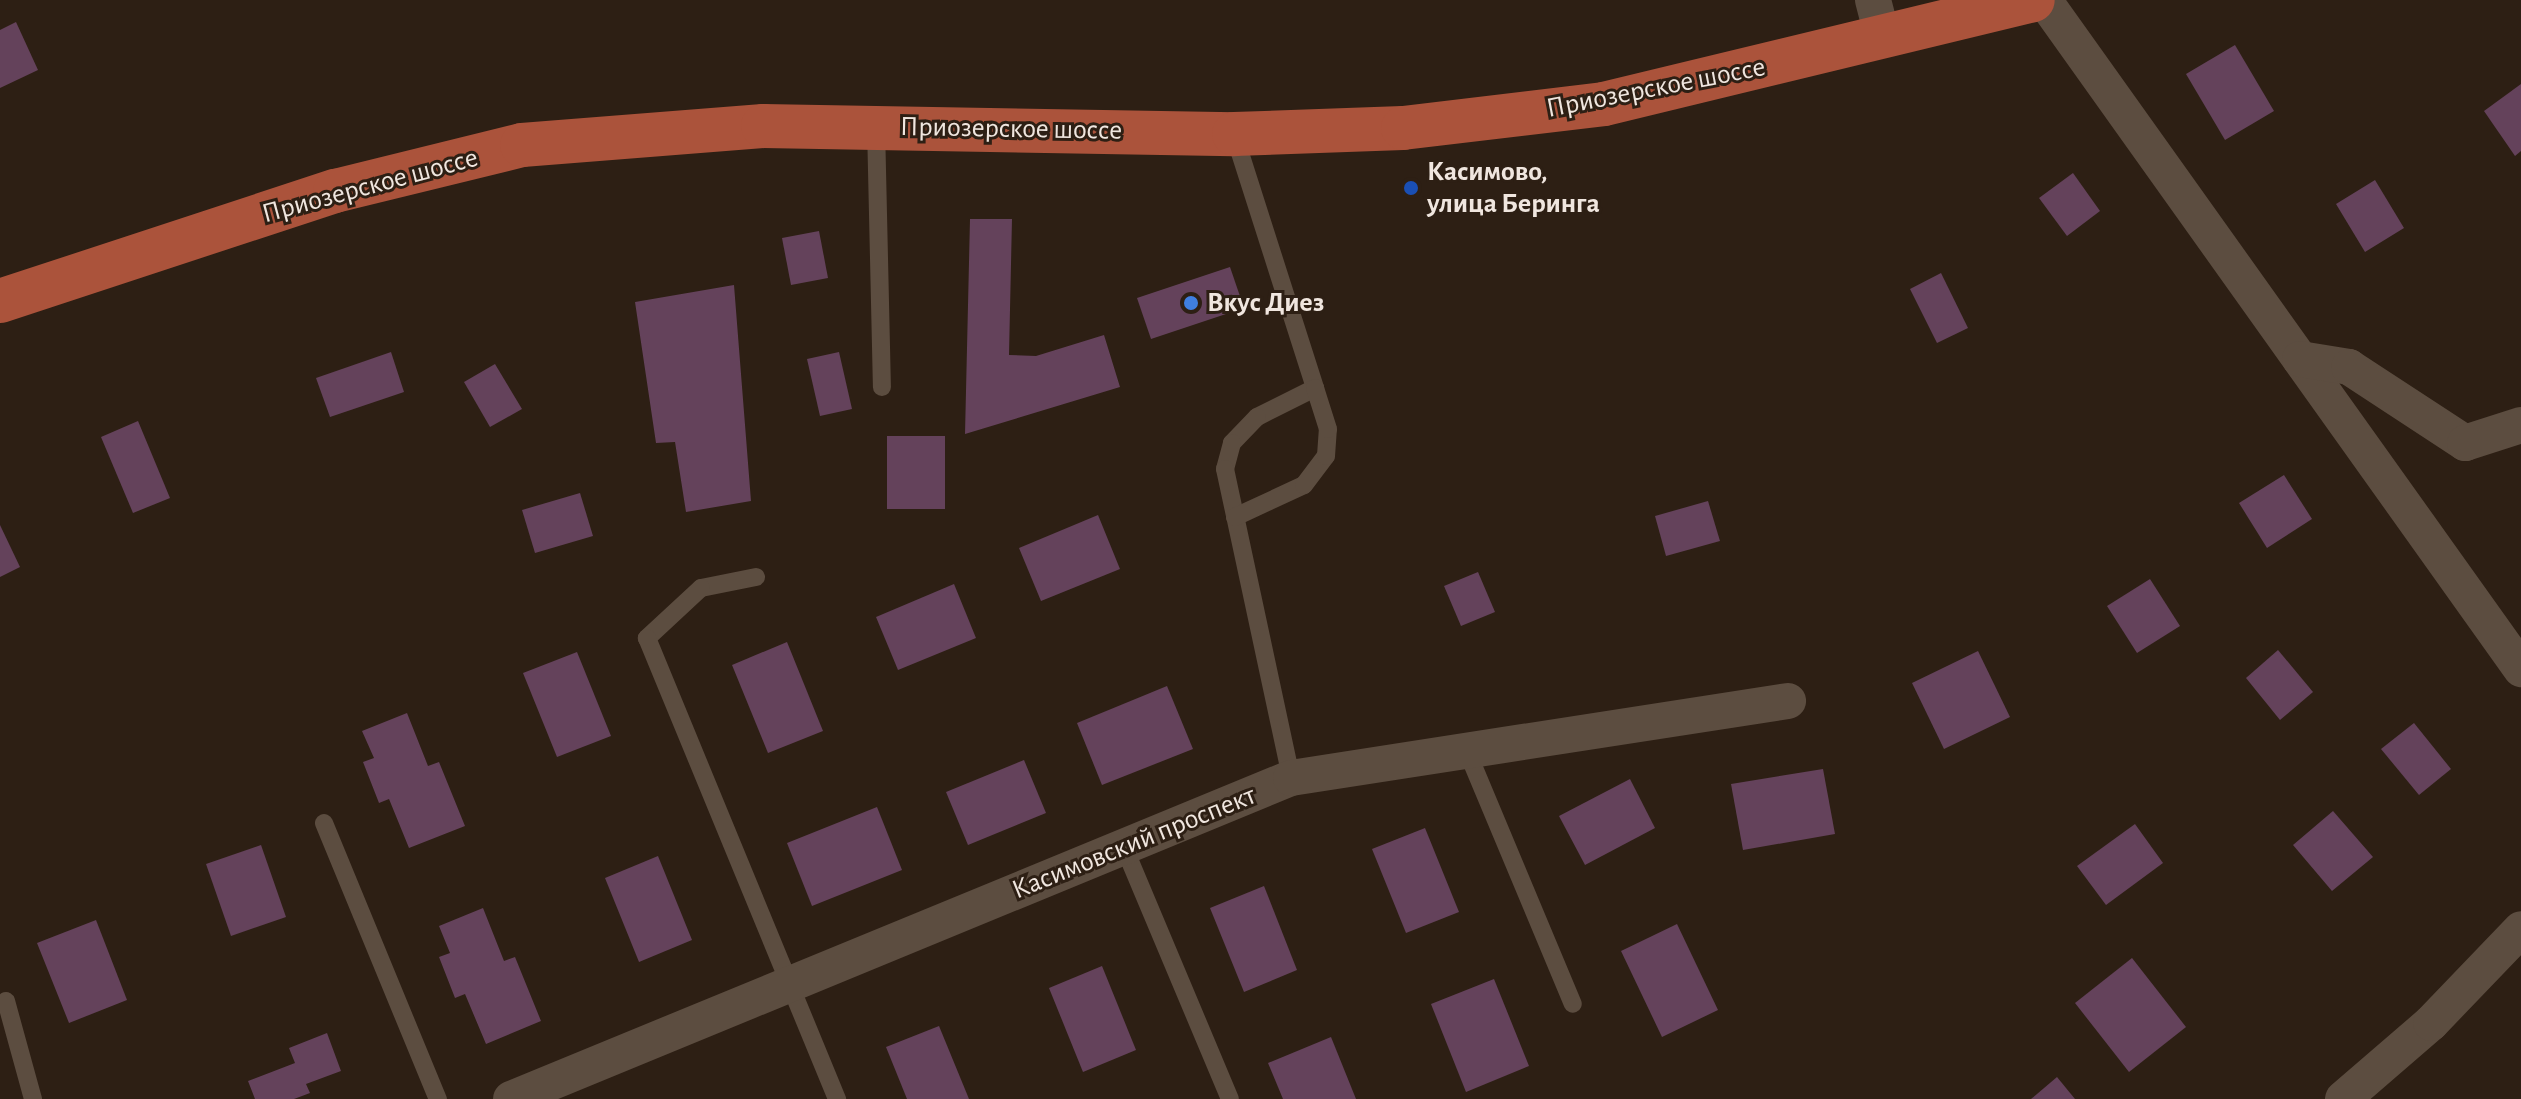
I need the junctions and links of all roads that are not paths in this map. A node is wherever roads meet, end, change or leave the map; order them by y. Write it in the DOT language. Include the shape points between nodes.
graph roads {
  1 [pos="2033,0"];
  2 [pos="2044,0"];
  3 [pos="1878,20"];
  4 [pos="876,126"];
  5 [pos="1234,134"];
  6 [pos="0,301"];
  7 [pos="2300,359"];
  8 [pos="882,387"];
  9 [pos="1315,388"];
  10 [pos="2521,425"];
  11 [pos="1235,517"];
  12 [pos="756,577"];
  13 [pos="2521,669"];
  14 [pos="1788,701"];
  15 [pos="1467,751"];
  16 [pos="1291,778"];
  17 [pos="324,823"];
  18 [pos="1124,847"];
  19 [pos="2521,929"];
  20 [pos="790,984"];
  21 [pos="6,1001"];
  22 [pos="1573,1004"];
  23 [pos="33,1099"];
  24 [pos="438,1099"];
  25 [pos="511,1099"];
  26 [pos="837,1099"];
  27 [pos="1230,1099"];
  28 [pos="2343,1099"];
  1 -- 3 [label="main road, Приозерское шоссе"];
  2 -- 7 [label="street"];
  3 -- 5 [label="main road, Приозерское шоссе" via="1604,104 1403,128"];
  4 -- 5 [label="main road, Приозерское шоссе"];
  4 -- 6 [label="main road, Приозерское шоссе" via="763,126 522,145 335,191"];
  4 -- 8 [label="lane"];
  5 -- 9 [label="lane"];
  7 -- 10 [label="street" via="2349,367 2465,443"];
  7 -- 13 [label="street"];
  9 -- 11 [label="lane" via="1257,417 1232,443 1225,469"];
  9 -- 11 [label="lane" via="1328,429 1326,456 1304,485"];
  11 -- 16 [label="lane"];
  12 -- 20 [label="lane" via="701,588 647,638"];
  14 -- 15 [label="street, Касимовский проспект"];
  15 -- 16 [label="street, Касимовский проспект"];
  15 -- 22 [label="lane"];
  16 -- 18 [label="street, Касимовский проспект"];
  17 -- 24 [label="lane"];
  18 -- 20 [label="street, Касимовский проспект"];
  18 -- 27 [label="lane"];
  19 -- 28 [label="street" via="2431,1023"];
  20 -- 25 [label="street, Касимовский проспект"];
  20 -- 26 [label="lane"];
  21 -- 23 [label="lane"];
}
